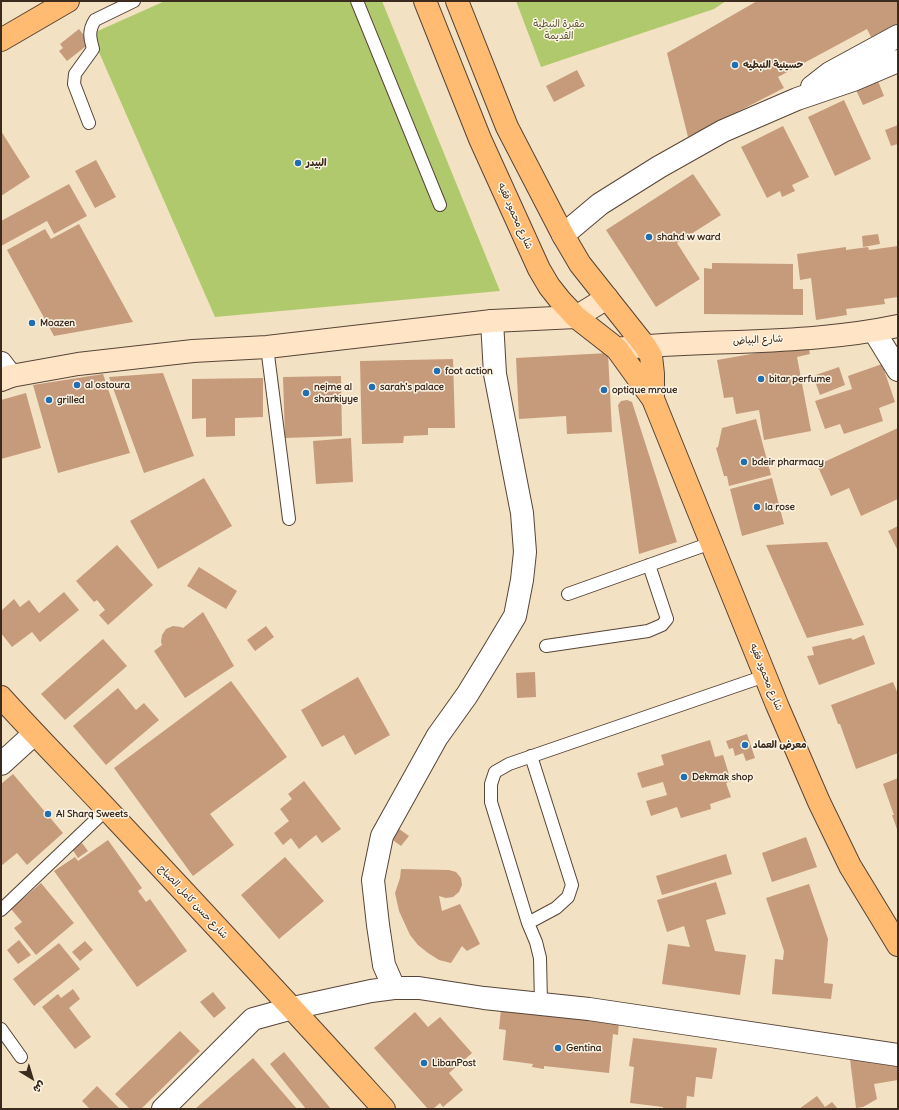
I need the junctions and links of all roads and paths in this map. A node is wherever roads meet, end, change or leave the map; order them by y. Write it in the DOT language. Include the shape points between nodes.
graph roads {
  1 [pos="68,1"];
  2 [pos="134,1"];
  3 [pos="357,1"];
  4 [pos="425,1"];
  5 [pos="457,1"];
  6 [pos="898,36"];
  7 [pos="1,40"];
  8 [pos="898,61"];
  9 [pos="798,99"];
  10 [pos="88,123"];
  11 [pos="440,205"];
  12 [pos="563,235"];
  13 [pos="607,298"];
  14 [pos="576,317"];
  15 [pos="492,321"];
  16 [pos="898,326"];
  17 [pos="874,331"];
  18 [pos="267,346"];
  19 [pos="645,346"];
  20 [pos="617,349"];
  21 [pos="898,370"];
  22 [pos="4,373"];
  23 [pos="653,399"];
  24 [pos="289,519"];
  25 [pos="711,543"];
  26 [pos="649,565"];
  27 [pos="568,594"];
  28 [pos="546,646"];
  29 [pos="765,676"];
  30 [pos="1,697"];
  31 [pos="34,734"];
  32 [pos="531,756"];
  33 [pos="1,764"];
  34 [pos="107,809"];
  35 [pos="1,910"];
  36 [pos="528,923"];
  37 [pos="898,945"];
  38 [pos="394,988"];
  39 [pos="541,1004"];
  40 [pos="293,1008"];
  41 [pos="1,1029"];
  42 [pos="898,1055"];
  43 [pos="21,1057"];
  44 [pos="163,1109"];
  45 [pos="384,1109"];
  1 -- 7 [label="main road"];
  2 -- 10 [label="lane" via="95,20 92,25 90,34 94,50 75,74 74,84"];
  3 -- 11 [label="lane"];
  4 -- 14 [label="main road, شارع محمود فقيه" via="480,139 539,269 549,286"];
  5 -- 12 [label="main road, شارع محمود فقيه" via="507,127"];
  6 -- 9 [label="street" via="830,73"];
  8 -- 9 [label="street"];
  9 -- 12 [label="street" via="723,131 659,167 600,204"];
  12 -- 13 [label="main road, شارع محمود فقيه" via="580,264"];
  13 -- 14 [label="main road"];
  13 -- 19 [label="main road, شارع محمود فقيه"];
  14 -- 15 [label="main road"];
  14 -- 20 [label="main road, شارع محمود فقيه"];
  15 -- 18 [label="main road"];
  15 -- 38 [label="street" via="495,374 522,513 525,552 522,580 514,616 475,682 437,737 382,836 373,880 384,965"];
  16 -- 17 [label="main road, شارع البياض"];
  17 -- 19 [label="main road, شارع البياض" via="813,337"];
  17 -- 21 [label="street"];
  18 -- 22 [label="main road" via="192,351"];
  18 -- 24 [label="lane"];
  19 -- 20 [label="main road, شارع البياض"];
  19 -- 23 [label="main road, شارع محمود فقيه" via="651,356"];
  20 -- 23 [label="main road, شارع محمود فقيه"];
  23 -- 25 [label="main road, شارع محمود فقيه"];
  25 -- 26 [label="lane"];
  25 -- 29 [label="main road, شارع محمود فقيه"];
  26 -- 27 [label="lane"];
  26 -- 28 [label="lane" via="668,619 662,625 648,631"];
  29 -- 32 [label="lane"];
  29 -- 37 [label="main road, شارع محمود فقيه" via="819,802 850,866"];
  30 -- 31 [label="main road, شارع حسن كامل الصباح"];
  31 -- 33 [label="street"];
  31 -- 34 [label="main road, شارع حسن كامل الصباح"];
  32 -- 36 [label="lane" via="572,885 568,897 556,908"];
  32 -- 36 [label="lane" via="495,772 491,784 491,802"];
  34 -- 35 [label="lane"];
  34 -- 40 [label="main road, شارع حسن كامل الصباح"];
  36 -- 39 [label="lane" via="540,958"];
  38 -- 39 [label="street" via="419,988"];
  38 -- 40 [label="street" via="371,990"];
  39 -- 42 [label="street"];
  40 -- 44 [label="street" via="253,1019"];
  40 -- 45 [label="main road, شارع حسن كامل الصباح"];
  41 -- 43 [label="lane"];
}
